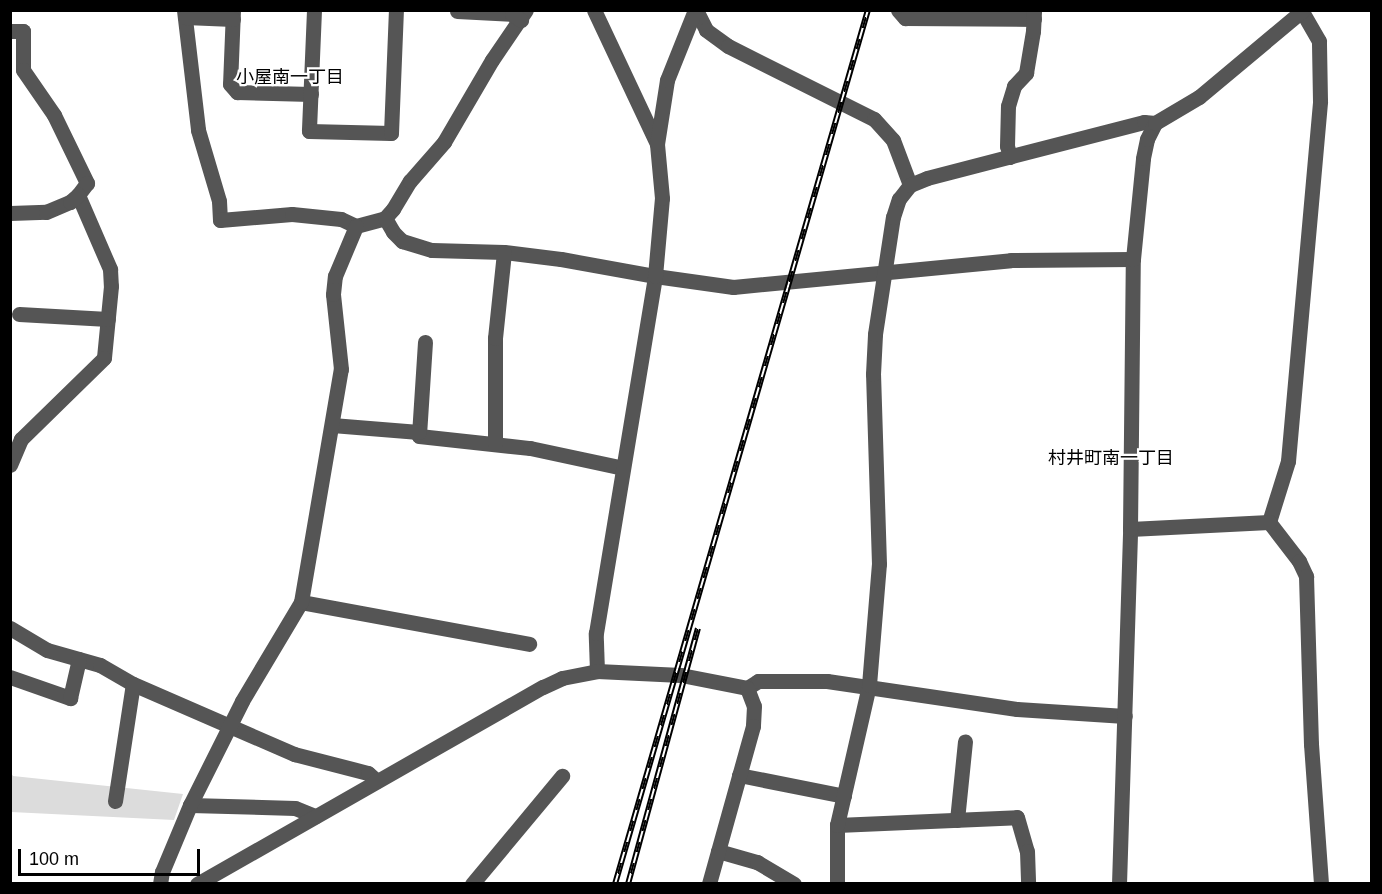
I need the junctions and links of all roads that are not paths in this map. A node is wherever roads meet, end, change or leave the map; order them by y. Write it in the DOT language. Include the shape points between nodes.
graph roads {
  1 [pos="314,10"];
  2 [pos="396,10"];
  3 [pos="444,10"];
  4 [pos="594,10"];
  5 [pos="696,10"];
  6 [pos="898,10"];
  7 [pos="457,11"];
  8 [pos="1302,11"];
  9 [pos="185,14"];
  10 [pos="233,15"];
  11 [pos="523,15"];
  12 [pos="1034,15"];
  13 [pos="10,31"];
  14 [pos="311,94"];
  15 [pos="1155,123"];
  16 [pos="657,144"];
  17 [pos="1010,157"];
  18 [pos="910,185"];
  19 [pos="78,195"];
  20 [pos="10,213"];
  21 [pos="385,218"];
  22 [pos="356,226"];
  23 [pos="504,252"];
  24 [pos="1132,259"];
  25 [pos="887,272"];
  26 [pos="655,276"];
  27 [pos="19,314"];
  28 [pos="108,319"];
  29 [pos="425,342"];
  30 [pos="332,425"];
  31 [pos="419,432"];
  32 [pos="495,444"];
  33 [pos="10,465"];
  34 [pos="623,468"];
  35 [pos="1269,522"];
  36 [pos="1130,529"];
  37 [pos="301,602"];
  38 [pos="10,628"];
  39 [pos="529,644"];
  40 [pos="79,659"];
  41 [pos="597,671"];
  42 [pos="10,677"];
  43 [pos="133,684"];
  44 [pos="869,685"];
  45 [pos="747,688"];
  46 [pos="1125,716"];
  47 [pos="229,726"];
  48 [pos="965,741"];
  49 [pos="739,775"];
  50 [pos="562,776"];
  51 [pos="377,781"];
  52 [pos="844,796"];
  53 [pos="115,801"];
  54 [pos="190,805"];
  55 [pos="315,816"];
  56 [pos="957,820"];
  57 [pos="837,825"];
  58 [pos="718,851"];
  59 [pos="160,884"];
  60 [pos="197,884"];
  61 [pos="472,884"];
  62 [pos="709,884"];
  63 [pos="794,884"];
  64 [pos="837,884"];
  65 [pos="1028,884"];
  66 [pos="1119,884"];
  67 [pos="1321,884"];
  1 -- 14 [label="street"];
  2 -- 14 [label="street" via="392,133 309,131"];
  3 -- 7 [label="street"];
  4 -- 16 [label="street"];
  5 -- 16 [label="street" via="667,80"];
  5 -- 18 [label="street" via="706,30 729,46 874,119 893,140"];
  6 -- 12 [label="street" via="905,18"];
  7 -- 11 [label="street"];
  8 -- 15 [label="street" via="1199,98"];
  8 -- 35 [label="street" via="1319,41 1320,101 1288,461"];
  9 -- 10 [label="street"];
  9 -- 22 [label="street" via="198,130 219,201 220,220 292,214 341,219"];
  10 -- 14 [label="street" via="230,84 237,92"];
  11 -- 21 [label="street" via="444,142"];
  12 -- 17 [label="street" via="1026,73 1014,86 1008,106"];
  13 -- 19 [label="street" via="23,31 23,70 54,115 87,183"];
  15 -- 17 [label="street" via="1144,122"];
  15 -- 24 [label="street" via="1143,158"];
  16 -- 26 [label="street" via="662,198"];
  17 -- 18 [label="street"];
  18 -- 25 [label="street" via="899,199 893,218"];
  19 -- 20 [label="street" via="46,212"];
  19 -- 28 [label="street" via="110,269"];
  21 -- 22 [label="street"];
  21 -- 23 [label="street" via="402,241 432,250"];
  22 -- 30 [label="street" via="334,285 341,369"];
  23 -- 26 [label="street"];
  23 -- 32 [label="street" via="495,338"];
  24 -- 25 [label="street" via="1011,260"];
  24 -- 36 [label="street"];
  25 -- 26 [label="street" via="733,287"];
  25 -- 44 [label="street" via="875,334 873,374 879,564"];
  26 -- 34 [label="street"];
  27 -- 28 [label="street"];
  28 -- 33 [label="street" via="105,358 21,439"];
  29 -- 31 [label="street"];
  30 -- 31 [label="street"];
  30 -- 37 [label="street"];
  31 -- 32 [label="street" via="419,436"];
  32 -- 34 [label="street"];
  34 -- 41 [label="street" via="596,633"];
  35 -- 36 [label="street"];
  35 -- 67 [label="street" via="1306,576 1311,744"];
  36 -- 46 [label="street"];
  37 -- 39 [label="street"];
  37 -- 47 [label="street"];
  38 -- 40 [label="street" via="47,650"];
  40 -- 42 [label="street" via="70,698"];
  40 -- 43 [label="street" via="100,665"];
  41 -- 45 [label="street" via="712,679"];
  41 -- 51 [label="street" via="562,678 543,687"];
  43 -- 47 [label="street"];
  43 -- 53 [label="street"];
  44 -- 45 [label="street" via="758,681"];
  44 -- 46 [label="street" via="1017,709"];
  44 -- 52 [label="street"];
  45 -- 49 [label="street" via="754,706 753,726"];
  46 -- 66 [label="street"];
  47 -- 51 [label="street" via="294,754 368,773"];
  47 -- 54 [label="street"];
  48 -- 56 [label="street"];
  49 -- 52 [label="street"];
  49 -- 58 [label="street"];
  50 -- 61 [label="street"];
  51 -- 55 [label="street"];
  52 -- 57 [label="street"];
  54 -- 55 [label="street" via="295,808"];
  54 -- 59 [label="street"];
  55 -- 60 [label="street"];
  56 -- 57 [label="street"];
  56 -- 65 [label="street" via="1017,817 1027,851"];
  57 -- 64 [label="street"];
  58 -- 62 [label="street"];
  58 -- 63 [label="street" via="757,862"];
}
